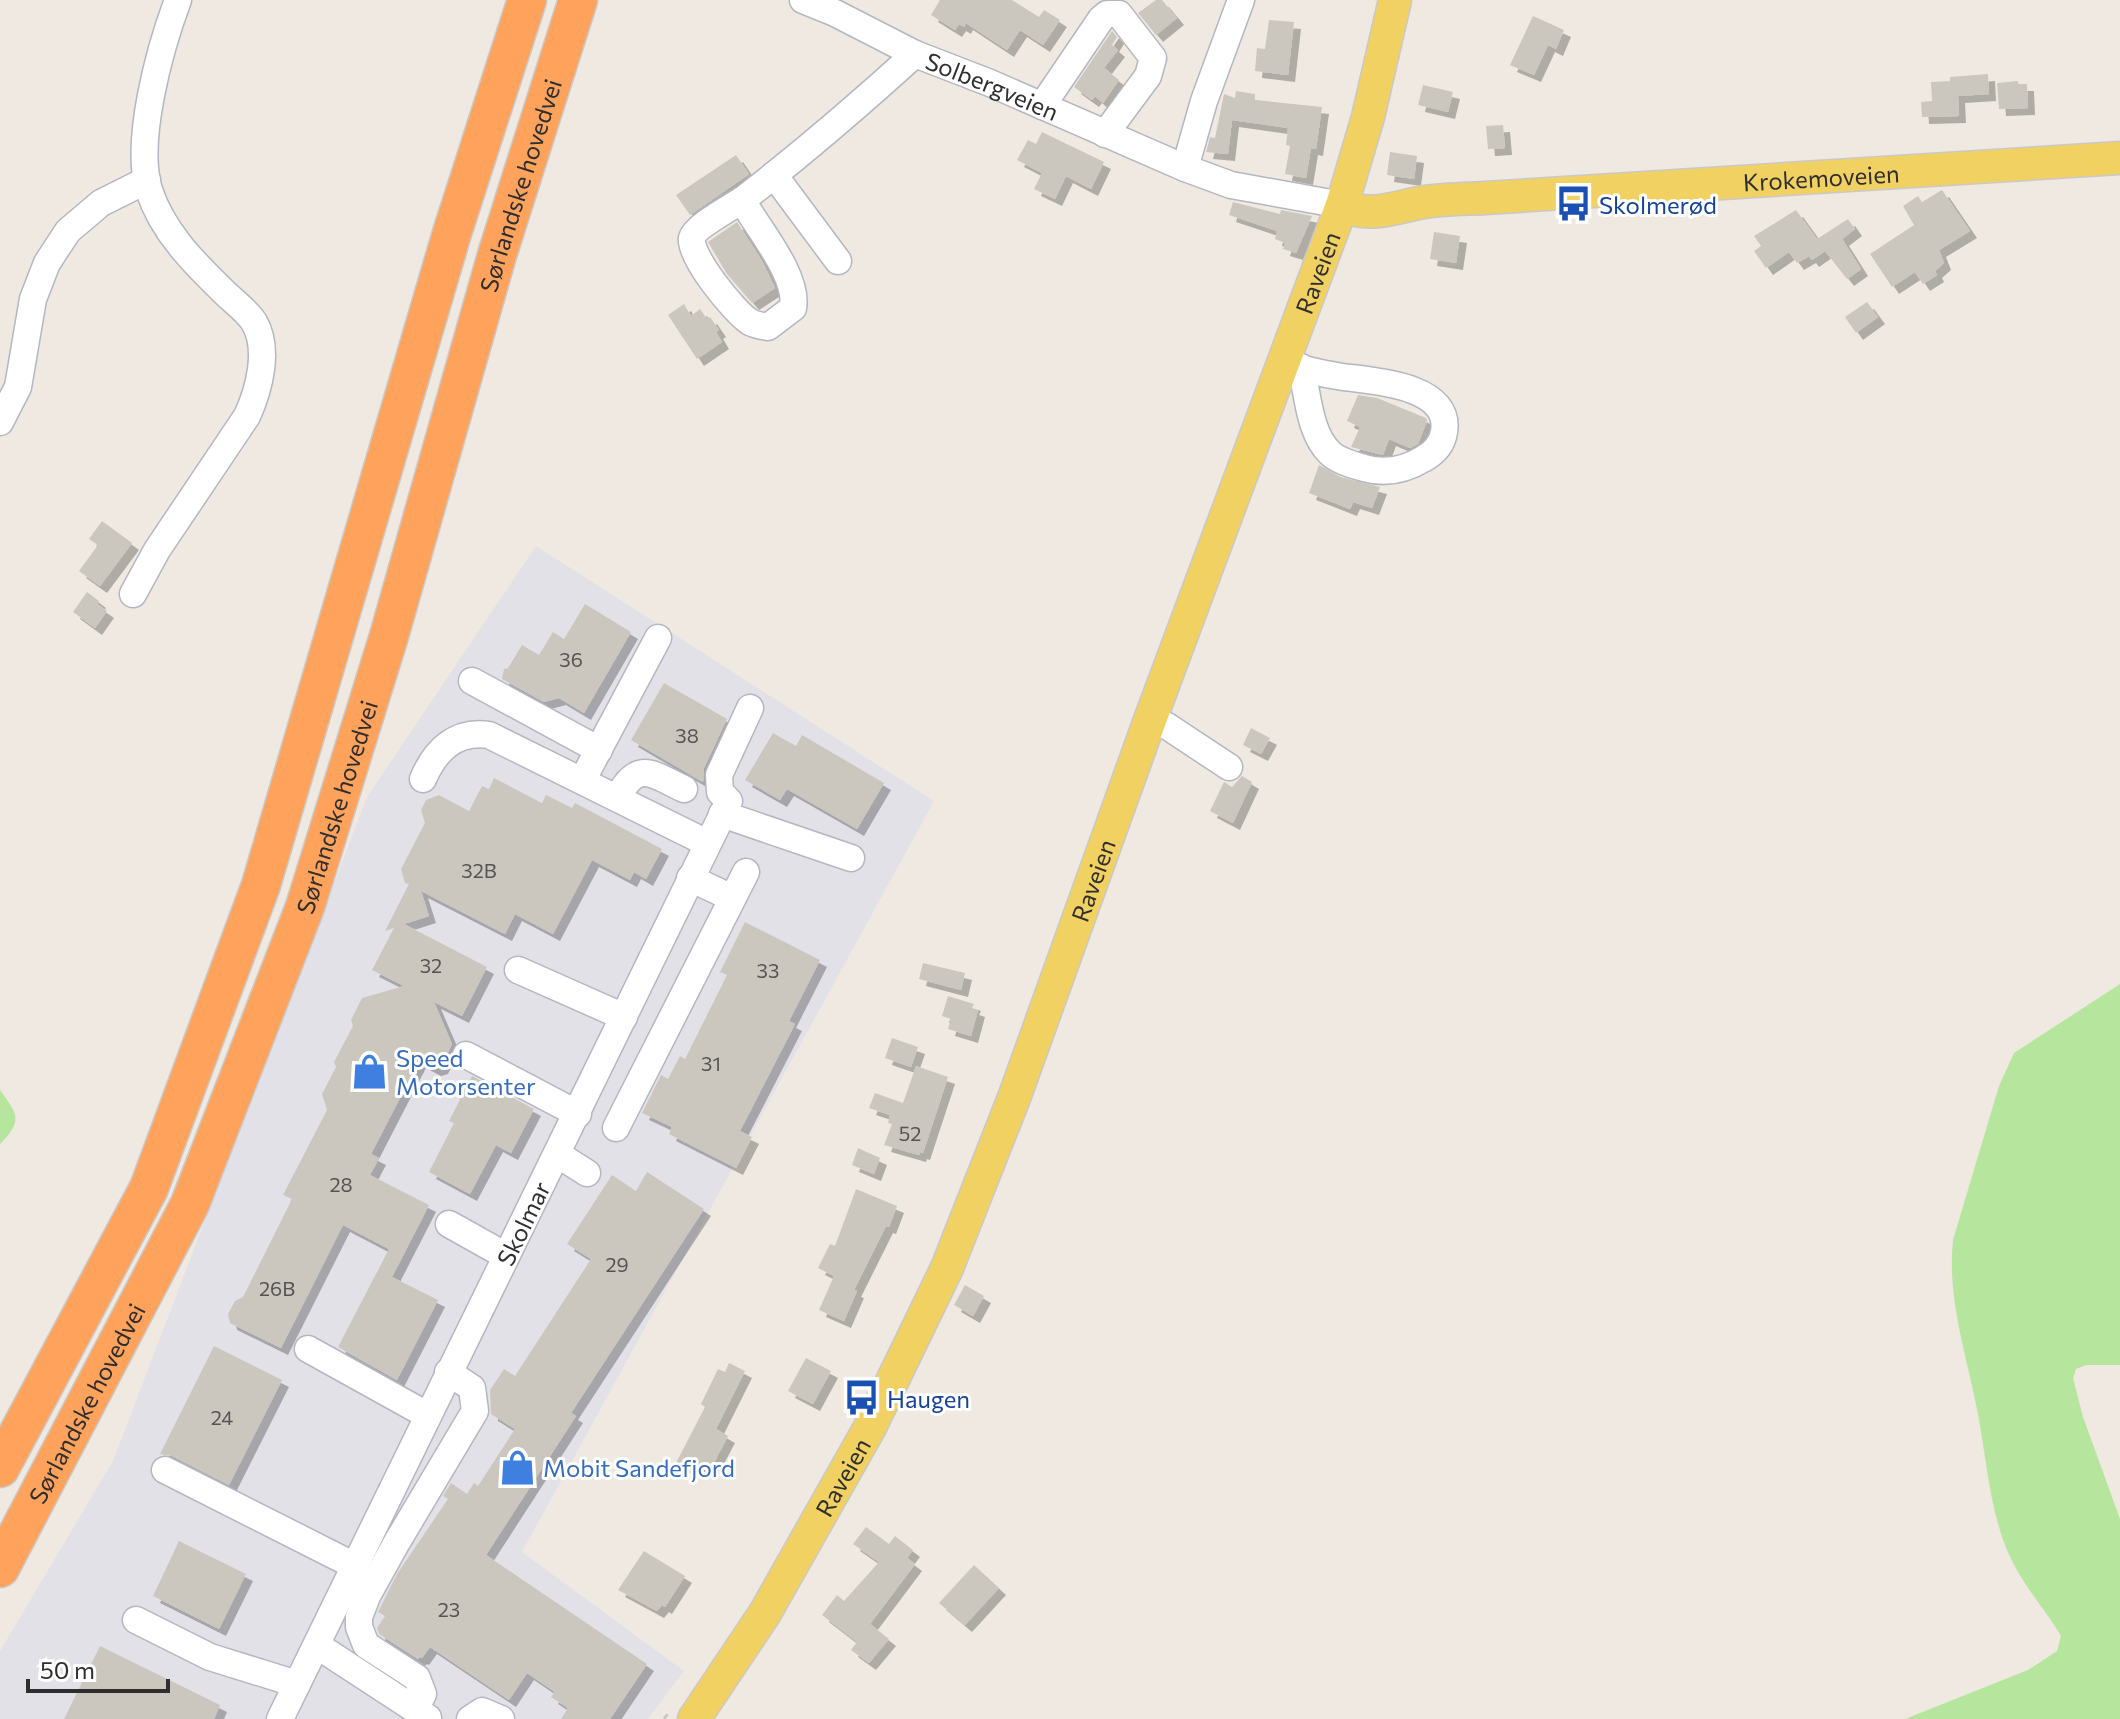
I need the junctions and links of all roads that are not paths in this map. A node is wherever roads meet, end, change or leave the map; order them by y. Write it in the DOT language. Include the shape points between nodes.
graph roads {
  1 [pos="178,0"];
  2 [pos="527,0"];
  3 [pos="803,0"];
  4 [pos="1241,0"];
  5 [pos="1395,0"];
  6 [pos="577,4"];
  7 [pos="915,54"];
  8 [pos="1042,106"];
  9 [pos="1105,134"];
  10 [pos="2120,158"];
  11 [pos="1185,168"];
  12 [pos="774,175"];
  13 [pos="147,180"];
  14 [pos="742,200"];
  15 [pos="1342,205"];
  16 [pos="838,261"];
  17 [pos="1292,364"];
  18 [pos="0,422"];
  19 [pos="133,594"];
  20 [pos="658,638"];
  21 [pos="472,681"];
  22 [pos="750,708"];
  23 [pos="1150,720"];
  24 [pos="599,750"];
  25 [pos="1229,767"];
  26 [pos="423,779"];
  27 [pos="583,779"];
  28 [pos="684,789"];
  29 [pos="618,797"];
  30 [pos="726,808"];
  31 [pos="707,843"];
  32 [pos="851,858"];
  33 [pos="746,872"];
  34 [pos="690,878"];
  35 [pos="732,898"];
  36 [pos="673,914"];
  37 [pos="715,932"];
  38 [pos="648,965"];
  39 [pos="518,970"];
  40 [pos="688,985"];
  41 [pos="619,1028"];
  42 [pos="466,1055"];
  43 [pos="653,1055"];
  44 [pos="578,1114"];
  45 [pos="616,1128"];
  46 [pos="557,1154"];
  47 [pos="587,1173"];
  48 [pos="449,1224"];
  49 [pos="506,1256"];
  50 [pos="308,1349"];
  51 [pos="448,1372"];
  52 [pos="427,1415"];
  53 [pos="403,1463"];
  54 [pos="0,1468"];
  55 [pos="165,1470"];
  56 [pos="436,1475"];
  57 [pos="371,1528"];
  58 [pos="397,1542"];
  59 [pos="353,1565"];
  60 [pos="0,1568"];
  61 [pos="136,1620"];
  62 [pos="318,1646"];
  63 [pos="297,1684"];
  64 [pos="683,1713"];
  65 [pos="422,1714"];
  66 [pos="280,1719"];
  67 [pos="470,1719"];
  68 [pos="501,1719"];
  1 -- 13 [label="street" via="156,72 145,133"];
  2 -- 54 [label="highway, Sørlandske hovedvei" via="452,233 261,885 149,1188"];
  3 -- 7 [label="street, Solbergveien"];
  4 -- 11 [label="street"];
  5 -- 15 [label="main road, Raveien"];
  6 -- 60 [label="highway, Sørlandske hovedvei" via="497,255 389,636 305,907 190,1204"];
  7 -- 8 [label="street, Solbergveien"];
  7 -- 12 [label="street"];
  8 -- 9 [label="street, Solbergveien"];
  8 -- 9 [label="street" via="1101,19 1119,14 1150,51 1153,65"];
  9 -- 11 [label="street, Solbergveien"];
  10 -- 15 [label="main road, Krokemoveien" via="1425,202 1358,195"];
  11 -- 15 [label="street, Solbergveien" via="1231,185"];
  12 -- 14 [label="street"];
  12 -- 16 [label="street"];
  13 -- 18 [label="street" via="101,203 68,231 47,263 33,299 18,387"];
  13 -- 19 [label="street" via="160,215 189,258 253,321 261,355 256,397 247,416"];
  14 -- 14 [label="street" via="696,230 691,239 718,292 750,322 768,327 793,308 795,297 791,279"];
  15 -- 17 [label="main road, Raveien"];
  17 -- 17 [label="street" via="1314,426 1332,455 1364,468 1395,470 1429,456 1442,441 1445,424 1440,408 1412,390"];
  17 -- 23 [label="main road, Raveien"];
  20 -- 24 [label="street"];
  21 -- 24 [label="street"];
  22 -- 30 [label="street" via="719,775"];
  23 -- 25 [label="street"];
  23 -- 64 [label="main road, Raveien" via="947,1268 869,1429 765,1613"];
  24 -- 27 [label="street"];
  26 -- 27 [label="street" via="442,747 480,734"];
  27 -- 29 [label="street"];
  28 -- 29 [label="street" via="640,772"];
  29 -- 31 [label="street"];
  30 -- 31 [label="street, Skolmar"];
  30 -- 32 [label="street"];
  31 -- 34 [label="street, Skolmar"];
  33 -- 35 [label="street"];
  34 -- 35 [label="street"];
  34 -- 36 [label="street, Skolmar"];
  35 -- 37 [label="street"];
  36 -- 37 [label="street"];
  36 -- 38 [label="street, Skolmar"];
  37 -- 40 [label="street"];
  38 -- 40 [label="street"];
  38 -- 41 [label="street, Skolmar"];
  39 -- 41 [label="street"];
  40 -- 43 [label="street"];
  41 -- 43 [label="street"];
  41 -- 44 [label="street, Skolmar"];
  42 -- 44 [label="street"];
  43 -- 45 [label="street"];
  44 -- 46 [label="street, Skolmar"];
  46 -- 47 [label="street"];
  46 -- 49 [label="street, Skolmar"];
  48 -- 49 [label="street"];
  49 -- 51 [label="street, Skolmar"];
  50 -- 52 [label="street"];
  51 -- 52 [label="street, Skolmar"];
  51 -- 56 [label="street" via="472,1388 475,1411"];
  52 -- 53 [label="street, Skolmar"];
  53 -- 56 [label="street"];
  53 -- 57 [label="street, Skolmar"];
  55 -- 59 [label="street"];
  56 -- 58 [label="street"];
  57 -- 58 [label="street"];
  57 -- 59 [label="street, Skolmar"];
  58 -- 65 [label="street" via="367,1596 359,1627 366,1645 417,1678"];
  59 -- 62 [label="street, Skolmar"];
  61 -- 63 [label="street" via="210,1657"];
  62 -- 63 [label="street, Skolmar"];
  62 -- 65 [label="street"];
  63 -- 66 [label="street, Skolmar"];
  67 -- 68 [label="street" via="482,1711"];
}
